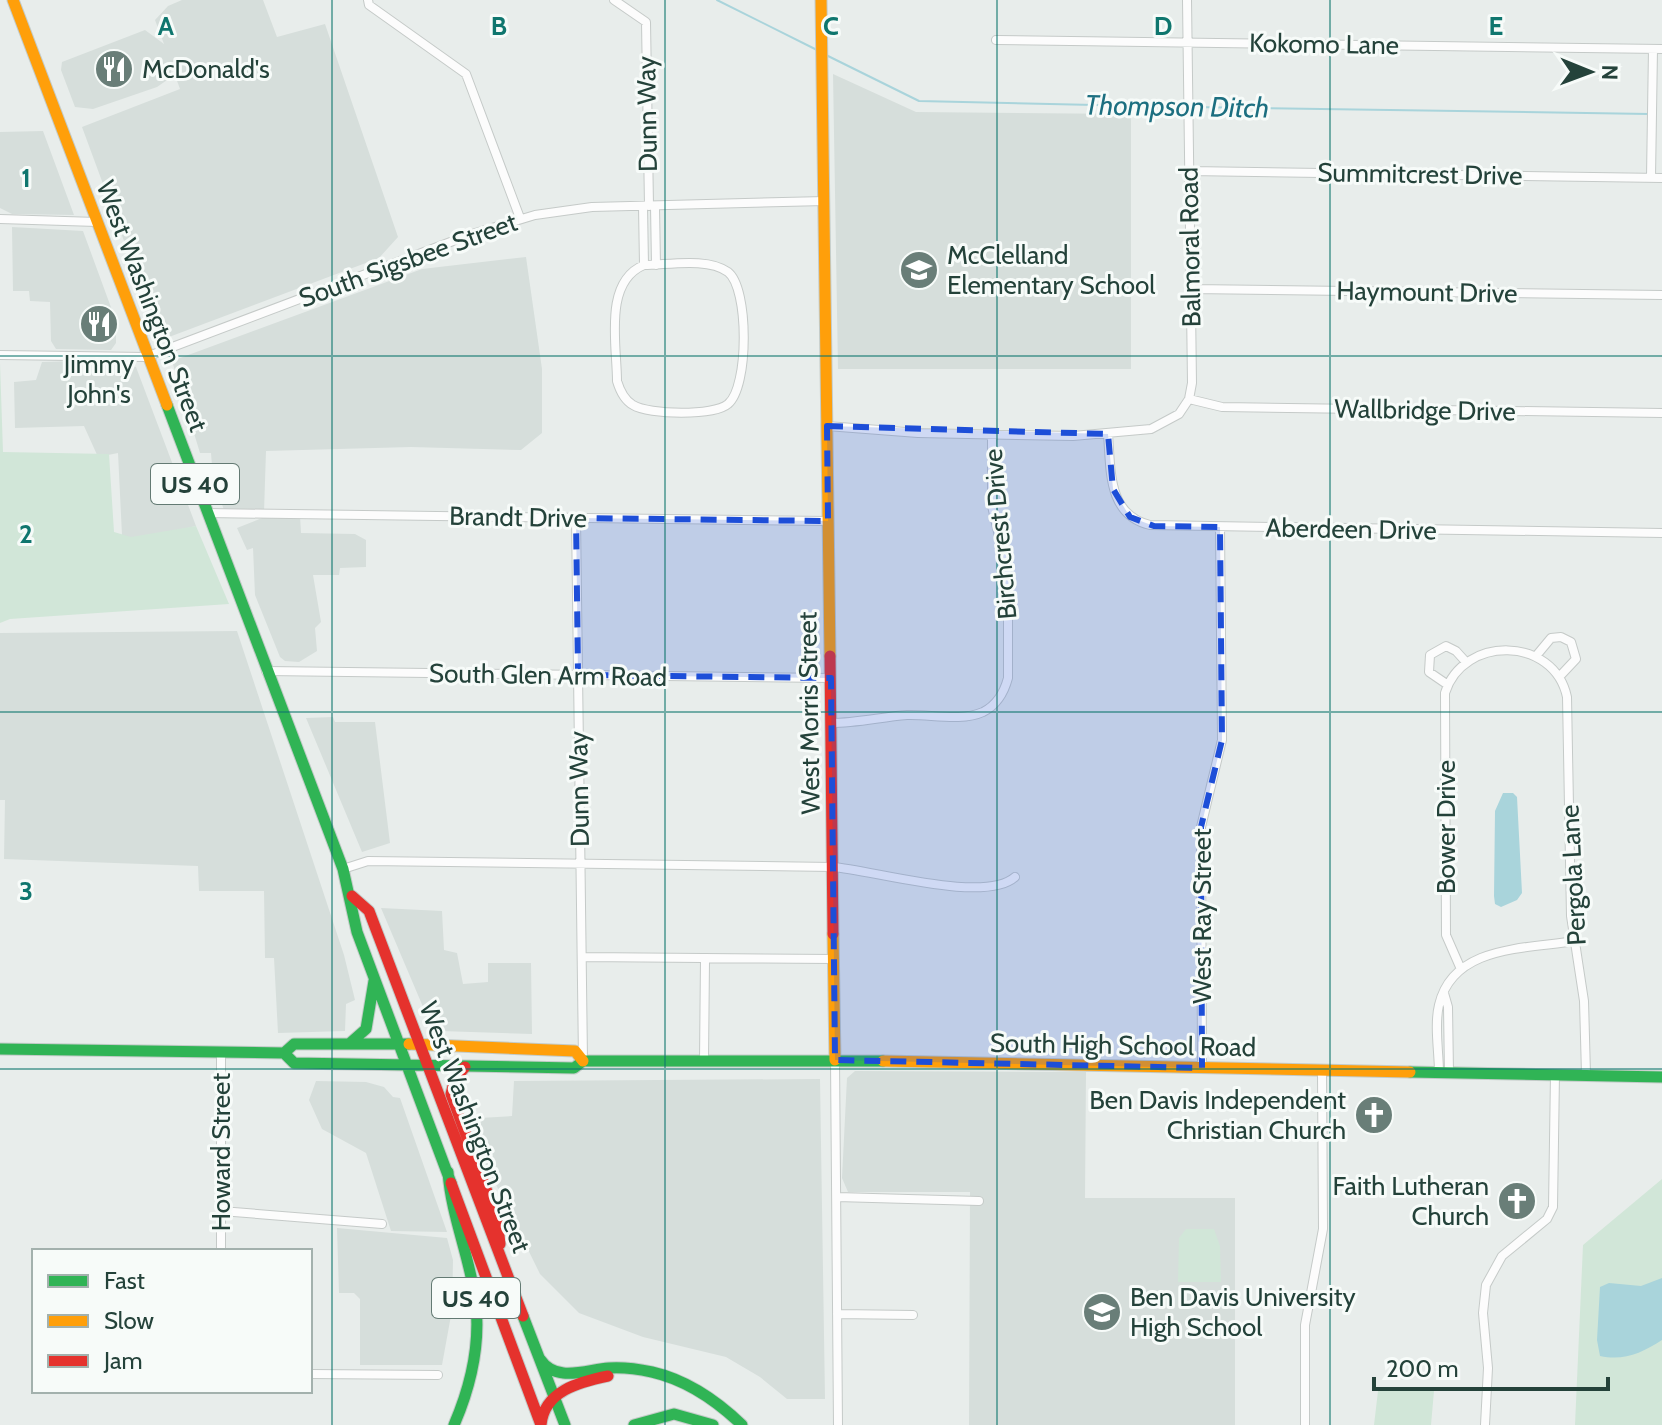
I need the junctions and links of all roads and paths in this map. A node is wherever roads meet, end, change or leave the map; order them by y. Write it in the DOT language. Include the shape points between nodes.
graph roads {
  1 [pos="13,0"];
  2 [pos="368,0"];
  3 [pos="614,0"];
  4 [pos="821,0"];
  5 [pos="1187,0"];
  6 [pos="996,40"];
  7 [pos="1188,42"];
  8 [pos="1657,49"];
  9 [pos="1189,171"];
  10 [pos="1651,177"];
  11 [pos="1662,178"];
  12 [pos="825,201"];
  13 [pos="649,206"];
  14 [pos="520,218"];
  15 [pos="0,219"];
  16 [pos="97,222"];
  17 [pos="644,265"];
  18 [pos="656,265"];
  19 [pos="1191,289"];
  20 [pos="1662,295"];
  21 [pos="0,355"];
  22 [pos="146,357"];
  23 [pos="1189,399"];
  24 [pos="1662,413"];
  25 [pos="827,426"];
  26 [pos="992,434"];
  27 [pos="1108,434"];
  28 [pos="207,513"];
  29 [pos="576,518"];
  30 [pos="828,521"];
  31 [pos="1220,527"];
  32 [pos="1662,533"];
  33 [pos="1536,656"];
  34 [pos="1466,662"];
  35 [pos="266,671"];
  36 [pos="578,675"];
  37 [pos="1560,676"];
  38 [pos="831,678"];
  39 [pos="1448,685"];
  40 [pos="831,723"];
  41 [pos="580,864"];
  42 [pos="833,867"];
  43 [pos="343,869"];
  44 [pos="1015,877"];
  45 [pos="352,896"];
  46 [pos="1575,941"];
  47 [pos="582,957"];
  48 [pos="834,959"];
  49 [pos="705,960"];
  50 [pos="1460,967"];
  51 [pos="374,978"];
  52 [pos="349,1044"];
  53 [pos="399,1044"];
  54 [pos="420,1044"];
  55 [pos="0,1049"];
  56 [pos="221,1052"];
  57 [pos="284,1053"];
  58 [pos="704,1060"];
  59 [pos="835,1060"];
  60 [pos="583,1061"];
  61 [pos="407,1065"];
  62 [pos="428,1066"];
  63 [pos="465,1067"];
  64 [pos="1202,1068"];
  65 [pos="1322,1073"];
  66 [pos="1444,1073"];
  67 [pos="1555,1074"];
  68 [pos="1586,1074"];
  69 [pos="1662,1077"];
  70 [pos="448,1172"];
  71 [pos="837,1197"];
  72 [pos="979,1201"];
  73 [pos="221,1211"];
  74 [pos="382,1224"];
  75 [pos="221,1249"];
  76 [pos="502,1263"];
  77 [pos="837,1314"];
  78 [pos="913,1315"];
  79 [pos="540,1359"];
  80 [pos="644,1372"];
  81 [pos="312,1374"];
  82 [pos="438,1375"];
  83 [pos="554,1397"];
  84 [pos="454,1425"];
  85 [pos="541,1425"];
  86 [pos="565,1425"];
  87 [pos="634,1425"];
  88 [pos="713,1425"];
  89 [pos="742,1425"];
  90 [pos="838,1425"];
  91 [pos="1305,1425"];
  92 [pos="1485,1425"];
  1 -- 16 [label="main road, West Washington Street / US 40"];
  2 -- 14 [label="street" via="466,74"];
  3 -- 13 [label="street, Dunn Way" via="646,22"];
  4 -- 12 [label="main road, West Morris Street"];
  5 -- 7 [label="street, Balmoral Road"];
  6 -- 7 [label="street, Kokomo Lane"];
  7 -- 8 [label="street, Kokomo Lane"];
  7 -- 9 [label="street, Balmoral Road"];
  8 -- 10 [label="street"];
  9 -- 10 [label="street, Summitcrest Drive"];
  9 -- 19 [label="street, Balmoral Road"];
  10 -- 11 [label="street, Summitcrest Drive"];
  12 -- 13 [label="street, South Sigsbee Street"];
  12 -- 25 [label="main road, West Morris Street"];
  13 -- 14 [label="street, South Sigsbee Street" via="571,209"];
  13 -- 17 [label="street"];
  13 -- 18 [label="street"];
  14 -- 22 [label="street, South Sigsbee Street"];
  15 -- 16 [label="street"];
  16 -- 22 [label="main road, West Washington Street / US 40"];
  17 -- 18 [label="street"];
  17 -- 18 [label="street" via="624,279 618,294 617,381 629,402 648,411 720,409 732,400 742,379 742,297 735,278 712,265"];
  19 -- 20 [label="street, Haymount Drive"];
  19 -- 23 [label="street, Balmoral Road"];
  21 -- 22 [label="street, South Sigsbee Street"];
  22 -- 28 [label="main road, West Washington Street / US 40"];
  23 -- 24 [label="street, Wallbridge Drive" via="1222,407"];
  23 -- 27 [label="street" via="1161,426"];
  25 -- 26 [label="street"];
  25 -- 30 [label="main road, West Morris Street"];
  26 -- 27 [label="street"];
  26 -- 40 [label="street, Birchcrest Drive" via="993,509 1008,575 1008,682 1001,697 970,716"];
  27 -- 31 [label="street, Aberdeen Drive" via="1113,489 1130,517 1150,525"];
  28 -- 29 [label="street, Brandt Drive"];
  28 -- 35 [label="main road, West Washington Street / US 40"];
  29 -- 30 [label="street, Brandt Drive"];
  29 -- 36 [label="street, Dunn Way"];
  30 -- 38 [label="main road, West Morris Street"];
  31 -- 32 [label="street, Aberdeen Drive"];
  31 -- 64 [label="street, West Ray Street" via="1222,740 1201,827"];
  33 -- 34 [label="street" via="1507,651 1484,653"];
  33 -- 37 [label="street"];
  33 -- 37 [label="street" via="1551,638 1571,642 1576,659"];
  34 -- 39 [label="street"];
  34 -- 39 [label="street" via="1446,646 1430,655 1429,672"];
  35 -- 36 [label="street, South Glen Arm Road"];
  35 -- 43 [label="main road, West Washington Street / US 40"];
  36 -- 38 [label="street, South Glen Arm Road"];
  36 -- 41 [label="street, Dunn Way"];
  37 -- 46 [label="street, Pergola Lane" via="1568,704"];
  38 -- 40 [label="main road, West Morris Street"];
  39 -- 50 [label="street, Bower Drive" via="1446,935"];
  40 -- 42 [label="main road, West Morris Street"];
  41 -- 42 [label="street"];
  41 -- 43 [label="street" via="368,861"];
  41 -- 47 [label="street, Dunn Way"];
  42 -- 44 [label="street" via="920,884 999,885"];
  42 -- 48 [label="main road, West Morris Street"];
  43 -- 45 [label="main road, West Washington Street / US 40"];
  45 -- 51 [label="main road, West Washington Street" via="357,932"];
  45 -- 54 [label="main road, West Washington Street / US 40" via="369,911"];
  46 -- 50 [label="street" via="1484,956"];
  46 -- 68 [label="street, Pergola Lane" via="1584,1001"];
  47 -- 49 [label="street"];
  47 -- 60 [label="street, Dunn Way"];
  48 -- 49 [label="street"];
  48 -- 59 [label="main road, West Morris Street"];
  49 -- 58 [label="street"];
  50 -- 66 [label="street" via="1438,1006"];
  51 -- 52 [label="main road" via="366,1029"];
  51 -- 53 [label="main road, West Washington Street"];
  52 -- 53 [label="main road, South High School Road"];
  52 -- 57 [label="main road, South High School Road" via="294,1044"];
  53 -- 54 [label="main road, South High School Road"];
  53 -- 61 [label="main road, West Washington Street"];
  54 -- 60 [label="main road, South High School Road" via="575,1051"];
  54 -- 62 [label="main road, West Washington Street / US 40"];
  55 -- 56 [label="main road, South High School Road"];
  56 -- 57 [label="main road, South High School Road"];
  56 -- 73 [label="street, Howard Street"];
  57 -- 61 [label="main road, South High School Road" via="294,1063"];
  58 -- 59 [label="main road, South High School Road"];
  58 -- 60 [label="main road, South High School Road"];
  59 -- 64 [label="main road, South High School Road"];
  59 -- 71 [label="street, West Morris Street"];
  60 -- 63 [label="main road, South High School Road" via="574,1068"];
  61 -- 62 [label="main road, South High School Road"];
  61 -- 70 [label="main road, West Washington Street"];
  62 -- 63 [label="main road, South High School Road"];
  62 -- 76 [label="main road, West Washington Street / US 40"];
  63 -- 76 [label="main road" via="451,1094 497,1219"];
  64 -- 65 [label="main road, South High School Road"];
  65 -- 66 [label="main road, South High School Road"];
  65 -- 91 [label="street" via="1323,1229 1305,1325"];
  66 -- 67 [label="main road, South High School Road"];
  67 -- 68 [label="main road, South High School Road"];
  67 -- 92 [label="street" via="1553,1207 1547,1219 1502,1256 1484,1292"];
  68 -- 69 [label="main road, South High School Road"];
  70 -- 84 [label="main road, US 40" via="449,1204 470,1269 478,1319 473,1376"];
  70 -- 85 [label="main road, West Washington Street"];
  71 -- 72 [label="street"];
  71 -- 77 [label="street, West Morris Street"];
  73 -- 74 [label="street"];
  73 -- 75 [label="street, Howard Street"];
  76 -- 79 [label="main road, West Washington Street / US 40"];
  77 -- 78 [label="street"];
  77 -- 90 [label="street, West Morris Street"];
  79 -- 80 [label="main road" via="559,1373 611,1368"];
  79 -- 83 [label="main road, West Washington Street / US 40"];
  80 -- 83 [label="main road" via="589,1381"];
  80 -- 89 [label="main road" via="693,1386"];
  81 -- 82 [label="street"];
  83 -- 85 [label="main road" via="543,1409"];
  83 -- 86 [label="main road, West Washington Street / US 40"];
  87 -- 88 [label="main road" via="665,1414 688,1415"];
}
